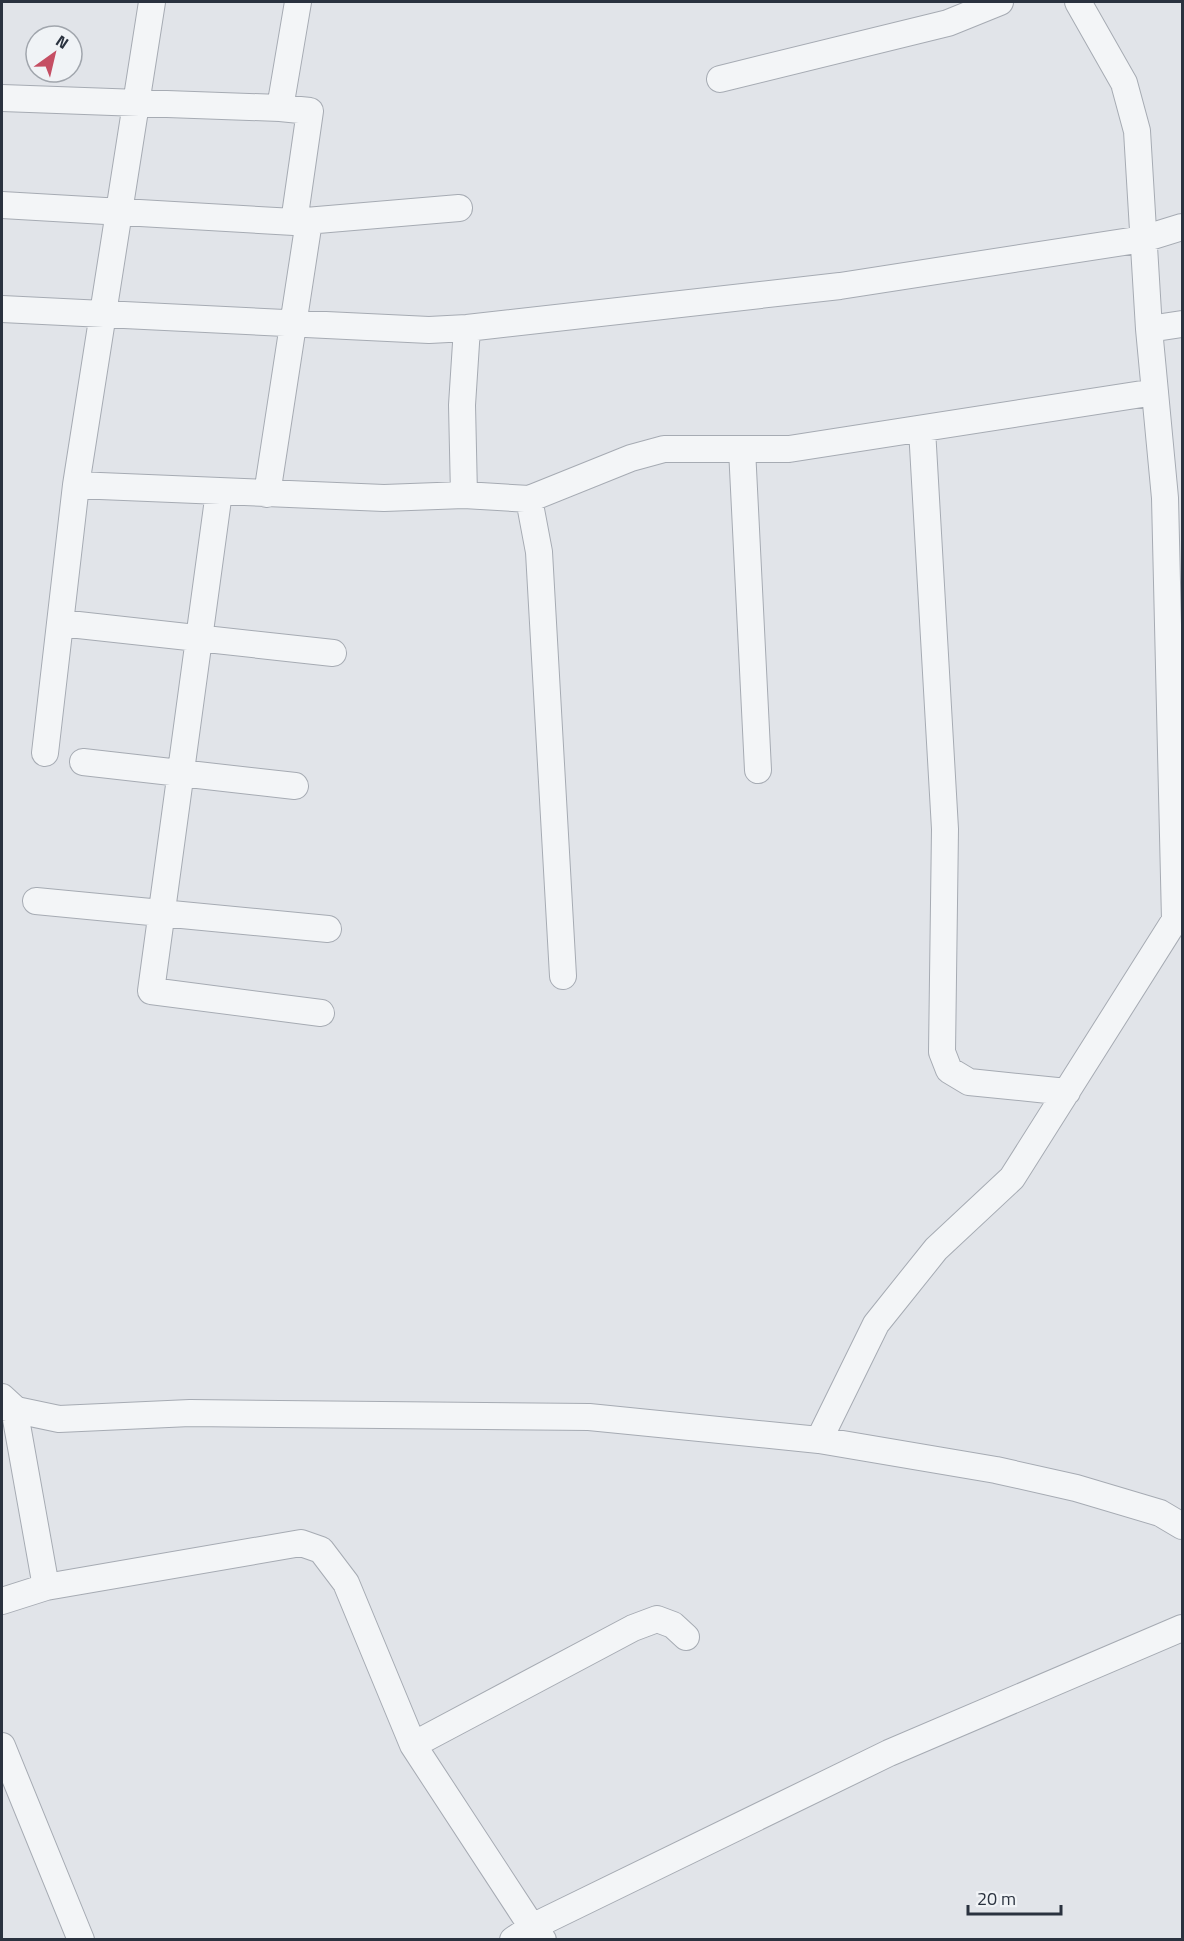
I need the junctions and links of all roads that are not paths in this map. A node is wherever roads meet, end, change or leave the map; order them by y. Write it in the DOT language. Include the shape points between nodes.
graph roads {
  1 [pos="152,2"];
  2 [pos="298,2"];
  3 [pos="1000,2"];
  4 [pos="1078,2"];
  5 [pos="720,79"];
  6 [pos="2,98"];
  7 [pos="136,103"];
  8 [pos="280,108"];
  9 [pos="2,205"];
  10 [pos="459,208"];
  11 [pos="119,212"];
  12 [pos="301,222"];
  13 [pos="1182,226"];
  14 [pos="1143,239"];
  15 [pos="2,309"];
  16 [pos="103,314"];
  17 [pos="294,324"];
  18 [pos="1182,324"];
  19 [pos="467,328"];
  20 [pos="1149,329"];
  21 [pos="1155,392"];
  22 [pos="922,429"];
  23 [pos="742,449"];
  24 [pos="76,485"];
  25 [pos="219,492"];
  26 [pos="267,494"];
  27 [pos="464,495"];
  28 [pos="1174,498"];
  29 [pos="529,499"];
  30 [pos="60,623"];
  31 [pos="199,639"];
  32 [pos="333,653"];
  33 [pos="1176,682"];
  34 [pos="45,753"];
  35 [pos="83,762"];
  36 [pos="758,770"];
  37 [pos="181,773"];
  38 [pos="295,786"];
  39 [pos="36,902"];
  40 [pos="162,914"];
  41 [pos="1178,920"];
  42 [pos="328,929"];
  43 [pos="563,976"];
  44 [pos="321,1013"];
  45 [pos="1067,1092"];
  46 [pos="6,1404"];
  47 [pos="819,1440"];
  48 [pos="1182,1526"];
  49 [pos="46,1587"];
  50 [pos="2,1601"];
  51 [pos="1182,1628"];
  52 [pos="686,1637"];
  53 [pos="414,1745"];
  54 [pos="2,1746"];
  55 [pos="529,1935"];
  56 [pos="81,1940"];
  1 -- 7 [label="street"];
  2 -- 8 [label="street"];
  3 -- 5 [label="street" via="948,23"];
  4 -- 14 [label="street" via="1127,93 1137,131"];
  6 -- 7 [label="street"];
  7 -- 8 [label="street"];
  7 -- 11 [label="street"];
  8 -- 12 [label="street" via="310,111"];
  9 -- 11 [label="street"];
  10 -- 12 [label="street"];
  11 -- 12 [label="street"];
  11 -- 16 [label="street"];
  12 -- 17 [label="street"];
  13 -- 14 [label="street"];
  14 -- 19 [label="street" via="840,286"];
  14 -- 20 [label="street"];
  15 -- 16 [label="street"];
  16 -- 17 [label="street"];
  16 -- 24 [label="street"];
  17 -- 19 [label="street"];
  17 -- 26 [label="street"];
  18 -- 20 [label="street"];
  19 -- 27 [label="street" via="462,405"];
  20 -- 21 [label="street"];
  21 -- 22 [label="street"];
  21 -- 28 [label="street"];
  22 -- 23 [label="street" via="789,450"];
  22 -- 45 [label="street" via="945,829 942,1052 949,1070 969,1082"];
  23 -- 29 [label="street" via="664,449 631,458"];
  23 -- 36 [label="street"];
  24 -- 25 [label="street"];
  24 -- 30 [label="street"];
  25 -- 26 [label="street"];
  25 -- 31 [label="street"];
  26 -- 27 [label="street" via="384,498"];
  27 -- 29 [label="street"];
  28 -- 33 [label="street"];
  29 -- 43 [label="street" via="539,552"];
  30 -- 31 [label="street"];
  30 -- 34 [label="street"];
  31 -- 32 [label="street"];
  31 -- 37 [label="street"];
  33 -- 41 [label="street"];
  35 -- 37 [label="street"];
  37 -- 38 [label="street"];
  37 -- 40 [label="street"];
  39 -- 40 [label="street"];
  40 -- 42 [label="street"];
  40 -- 44 [label="street" via="151,991"];
  41 -- 45 [label="street"];
  45 -- 47 [label="street" via="1012,1178 936,1249 876,1324"];
  46 -- 47 [label="street" via="59,1419 190,1413 589,1417"];
  46 -- 49 [label="street"];
  47 -- 48 [label="street" via="996,1470 1076,1488 1160,1513"];
  49 -- 50 [label="street"];
  49 -- 53 [label="street" via="301,1543 321,1550 346,1583"];
  51 -- 55 [label="street" via="889,1753"];
  52 -- 53 [label="street" via="673,1625 657,1619 633,1628"];
  53 -- 55 [label="street"];
  54 -- 56 [label="street"];
}
